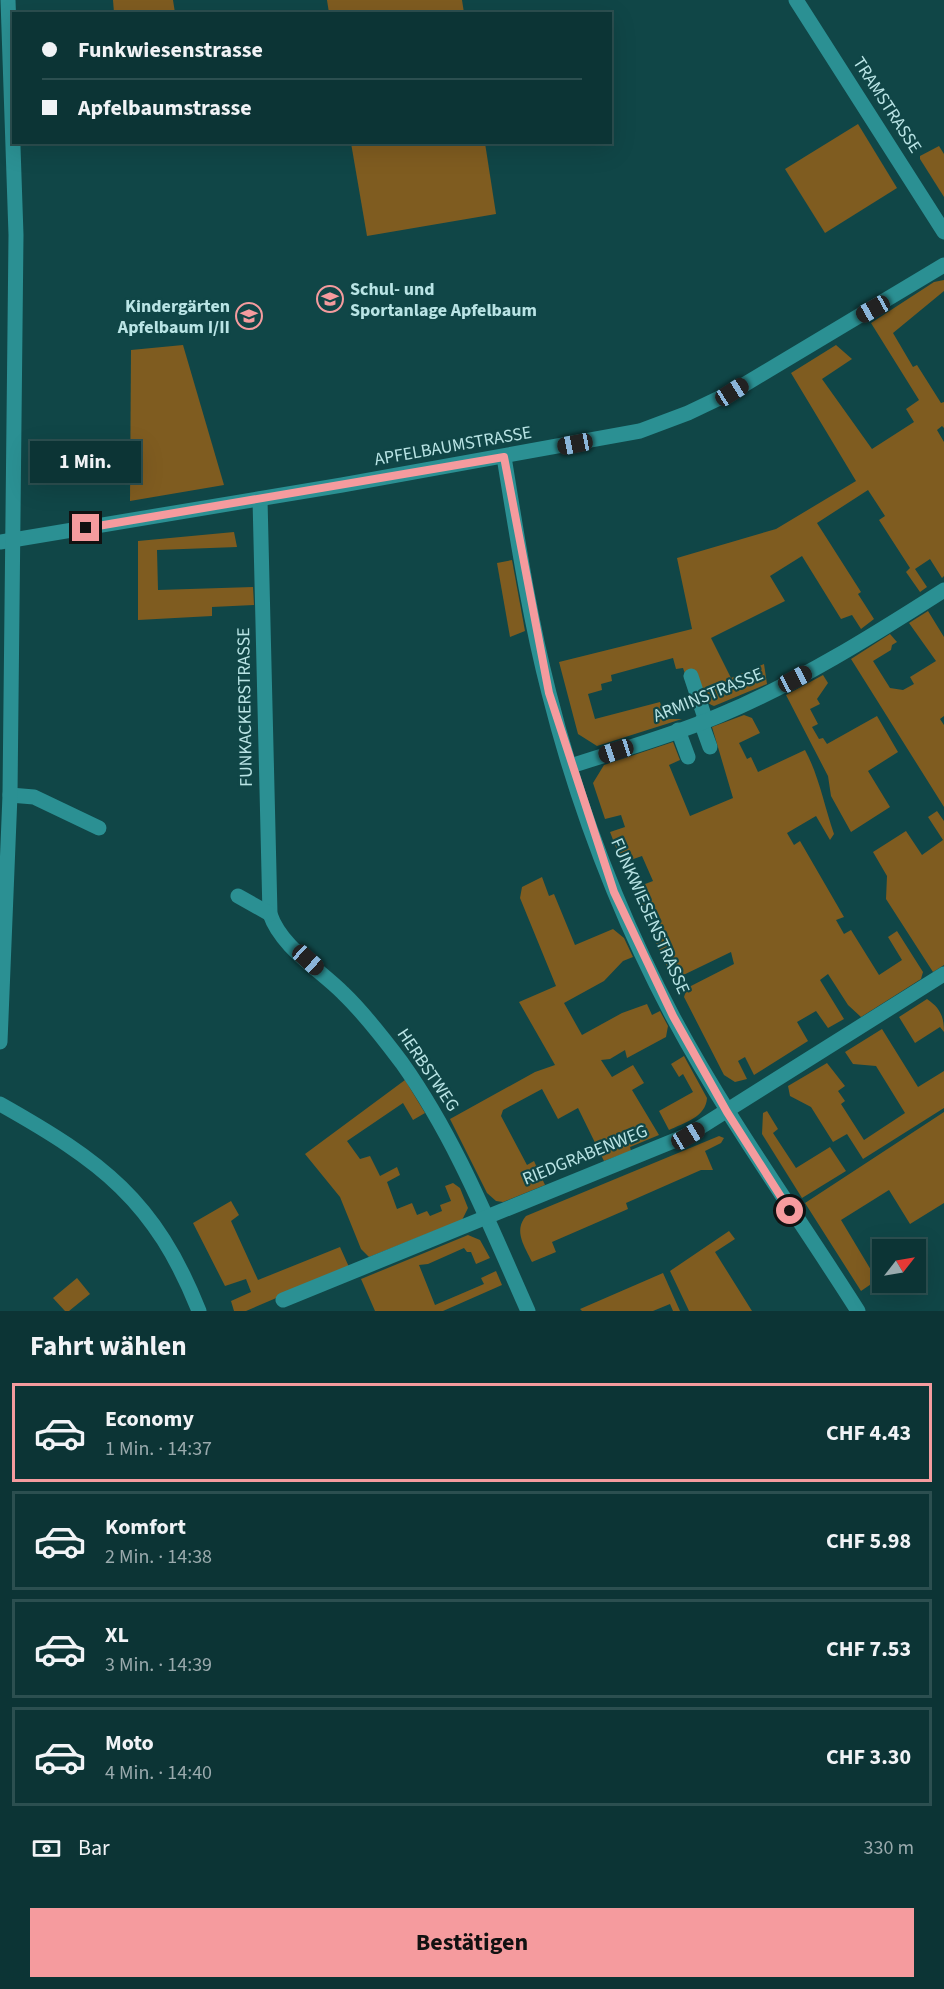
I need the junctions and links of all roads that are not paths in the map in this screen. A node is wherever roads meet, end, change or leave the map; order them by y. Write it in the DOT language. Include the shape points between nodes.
graph roads {
  1 [pos="8,0"];
  2 [pos="796,0"];
  3 [pos="12,110"];
  4 [pos="13,144"];
  5 [pos="944,232"];
  6 [pos="944,265"];
  7 [pos="504,457"];
  8 [pos="260,499"];
  9 [pos="6,542"];
  10 [pos="944,590"];
  11 [pos="691,676"];
  12 [pos="704,722"];
  13 [pos="678,730"];
  14 [pos="710,747"];
  15 [pos="688,757"];
  16 [pos="571,766"];
  17 [pos="10,795"];
  18 [pos="99,828"];
  19 [pos="238,896"];
  20 [pos="270,914"];
  21 [pos="944,974"];
  22 [pos="0,1032"];
  23 [pos="0,1042"];
  24 [pos="0,1104"];
  25 [pos="727,1112"];
  26 [pos="486,1216"];
  27 [pos="283,1300"];
  28 [pos="199,1311"];
  29 [pos="528,1311"];
  30 [pos="858,1311"];
  1 -- 3 [label="street"];
  2 -- 5 [label="street, TRAMSTRASSE"];
  4 -- 9 [label="street" via="16,219"];
  6 -- 7 [label="street, APFELBAUMSTRASSE" via="732,392 688,413 640,431"];
  7 -- 8 [label="street, APFELBAUMSTRASSE"];
  7 -- 16 [label="street, FUNKWIESENSTRASSE" via="549,693"];
  8 -- 9 [label="street, APFELBAUMSTRASSE"];
  8 -- 20 [label="street, FUNKACKERSTRASSE"];
  9 -- 17 [label="street"];
  10 -- 12 [label="street, ARMINSTRASSE" via="811,670"];
  11 -- 12 [label="street"];
  12 -- 13 [label="street, ARMINSTRASSE"];
  12 -- 14 [label="street"];
  13 -- 15 [label="street"];
  13 -- 16 [label="street, ARMINSTRASSE"];
  16 -- 25 [label="street, FUNKWIESENSTRASSE" via="614,892 673,1016"];
  17 -- 18 [label="street" via="34,797"];
  17 -- 22 [label="street"];
  19 -- 20 [label="street"];
  20 -- 26 [label="street, HERBSTWEG" via="283,938 345,995 401,1062 448,1136"];
  21 -- 25 [label="street, RIEDGRABENWEG"];
  22 -- 23 [label="street"];
  24 -- 28 [label="street" via="76,1149 140,1207 165,1239"];
  25 -- 26 [label="street, RIEDGRABENWEG" via="688,1136"];
  25 -- 30 [label="street, FUNKWIESENSTRASSE"];
  26 -- 27 [label="street, RIEDGRABENWEG"];
  26 -- 29 [label="street, HERBSTWEG"];
}
